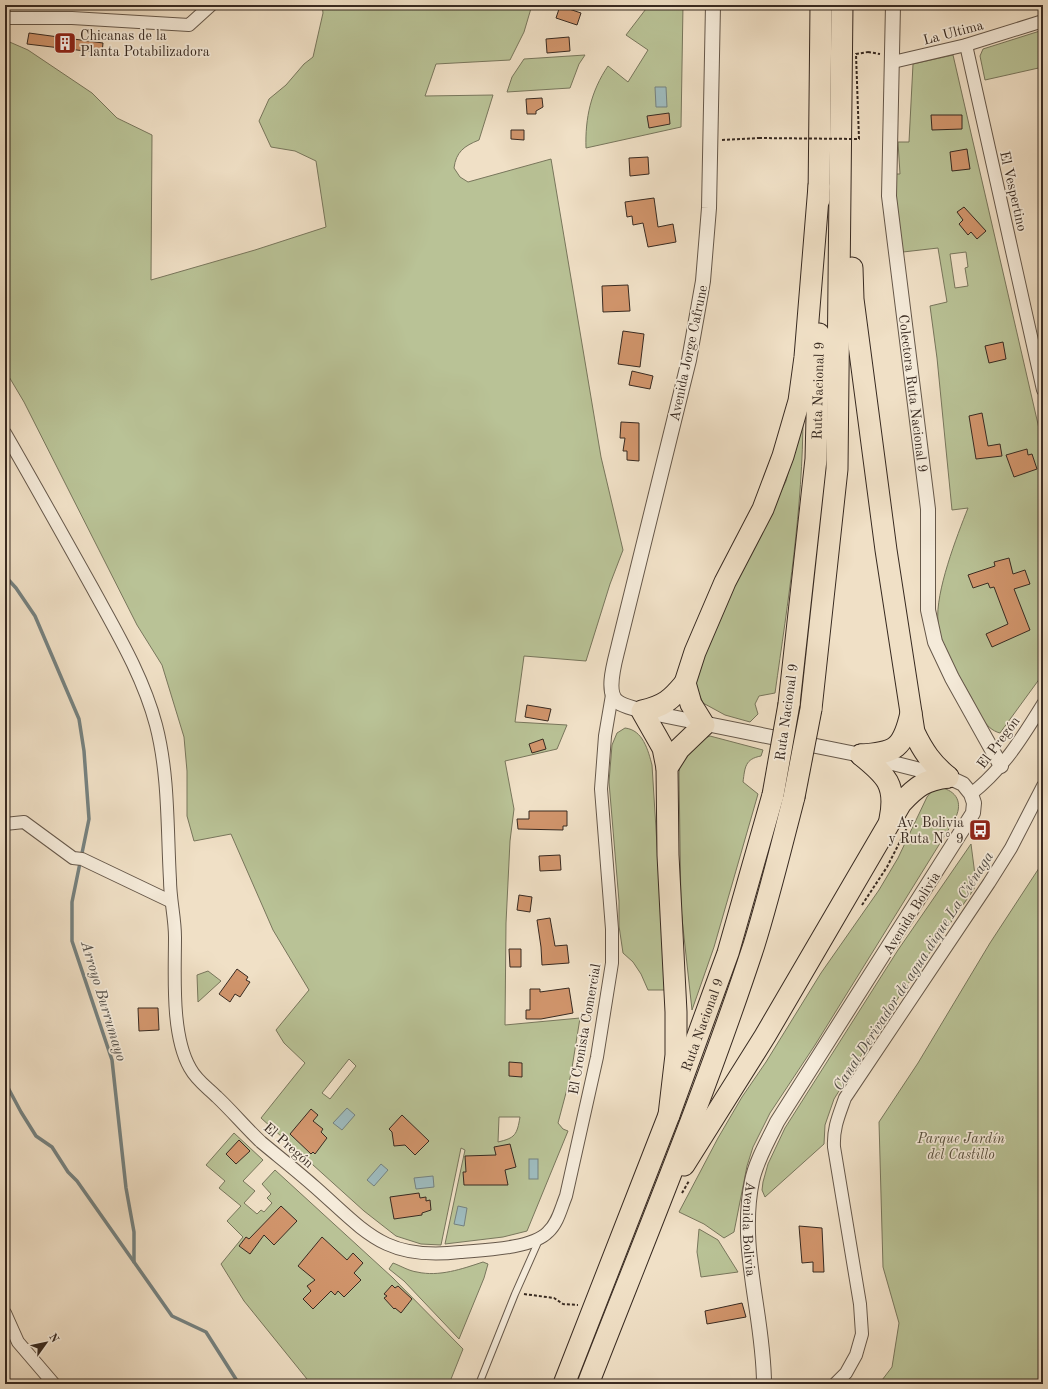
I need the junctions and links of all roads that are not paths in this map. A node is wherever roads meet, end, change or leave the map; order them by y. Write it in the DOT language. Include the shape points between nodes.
graph roads {
  1 [pos="211,5"];
  2 [pos="713,5"];
  3 [pos="821,5"];
  4 [pos="842,5"];
  5 [pos="893,5"];
  6 [pos="5,18"];
  7 [pos="1043,21"];
  8 [pos="966,45"];
  9 [pos="893,62"];
  10 [pos="842,125"];
  11 [pos="819,186"];
  12 [pos="1042,385"];
  13 [pos="5,433"];
  14 [pos="685,683"];
  15 [pos="612,695"];
  16 [pos="1042,709"];
  17 [pos="642,711"];
  18 [pos="911,713"];
  19 [pos="704,725"];
  20 [pos="861,755"];
  21 [pos="1001,766"];
  22 [pos="668,768"];
  23 [pos="948,777"];
  24 [pos="1043,786"];
  25 [pos="971,794"];
  26 [pos="5,824"];
  27 [pos="889,826"];
  28 [pos="170,901"];
  29 [pos="669,1115"];
  30 [pos="655,1214"];
  31 [pos="540,1238"];
  32 [pos="5,1313"];
  33 [pos="54,1384"];
  34 [pos="479,1384"];
  35 [pos="564,1384"];
  36 [pos="588,1384"];
  37 [pos="764,1384"];
  38 [pos="835,1384"];
  1 -- 6 [label="street" via="189,25 72,18"];
  2 -- 15 [label="street, Avenida Jorge Cafrune" via="709,208 703,281 689,360 619,644 611,681"];
  3 -- 11 [label="highway, Ruta Nacional 9"];
  4 -- 10 [label="highway, Ruta Nacional 9"];
  5 -- 9 [label="street, Colectora Ruta Nacional 9"];
  7 -- 8 [label="street, La Ultima"];
  8 -- 9 [label="street, La Ultima"];
  8 -- 12 [label="street, El Vespertino"];
  9 -- 21 [label="street, Colectora Ruta Nacional 9" via="889,196 928,509 928,610 935,642 948,671"];
  10 -- 18 [label="highway" via="850,189 853,299 886,550"];
  10 -- 30 [label="highway, Ruta Nacional 9, bridge" via="837,469 811,709 794,798 750,956 710,1072"];
  11 -- 14 [label="highway" via="799,400 783,456 763,509 726,582 695,652"];
  11 -- 29 [label="highway, Ruta Nacional 9, bridge" via="816,459 789,704 773,795 728,953"];
  13 -- 28 [label="street, El Pregón" via="140,678 156,726 167,790"];
  14 -- 17 [label="highway" via="671,700 659,708"];
  14 -- 19 [label="highway" via="691,704"];
  15 -- 17 [label="street" via="617,702"];
  15 -- 31 [label="street, El Cronista Comercial" via="605,736 601,789 612,929 608,998 566,1196 558,1218 549,1232"];
  16 -- 21 [label="street, El Pregón"];
  17 -- 19 [label="street"];
  17 -- 22 [label="highway" via="663,748"];
  18 -- 20 [label="highway" via="904,737 897,747 884,754"];
  18 -- 23 [label="highway" via="914,732 924,751 934,766"];
  19 -- 20 [label="street"];
  19 -- 22 [label="highway" via="679,749"];
  20 -- 23 [label="street"];
  20 -- 27 [label="highway" via="888,780 893,805"];
  21 -- 25 [label="street, El Pregón" via="988,781"];
  22 -- 29 [label="highway" via="668,855 676,1012 676,1055"];
  23 -- 25 [label="street" via="963,784"];
  23 -- 27 [label="highway" via="930,779 911,792 901,803"];
  24 -- 38 [label="street" via="1008,854 845,1098 836,1121 834,1147 860,1304 862,1334 856,1355 846,1373"];
  25 -- 37 [label="street, Avenida Bolivia" via="974,803 973,813 777,1122 752,1179 748,1236"];
  26 -- 28 [label="street" via="24,822 73,858 82,859"];
  27 -- 30 [label="highway" via="765,1036 691,1153 667,1200"];
  28 -- 31 [label="street, El Pregón" via="175,934 173,971 180,1043 188,1066 199,1083 215,1094 260,1141 362,1230 392,1248 436,1255 511,1247"];
  29 -- 35 [label="highway, Ruta Nacional 9"];
  30 -- 36 [label="highway, Ruta Nacional 9"];
  31 -- 34 [label="lane"];
  32 -- 33 [label="street" via="18,1342"];
}
